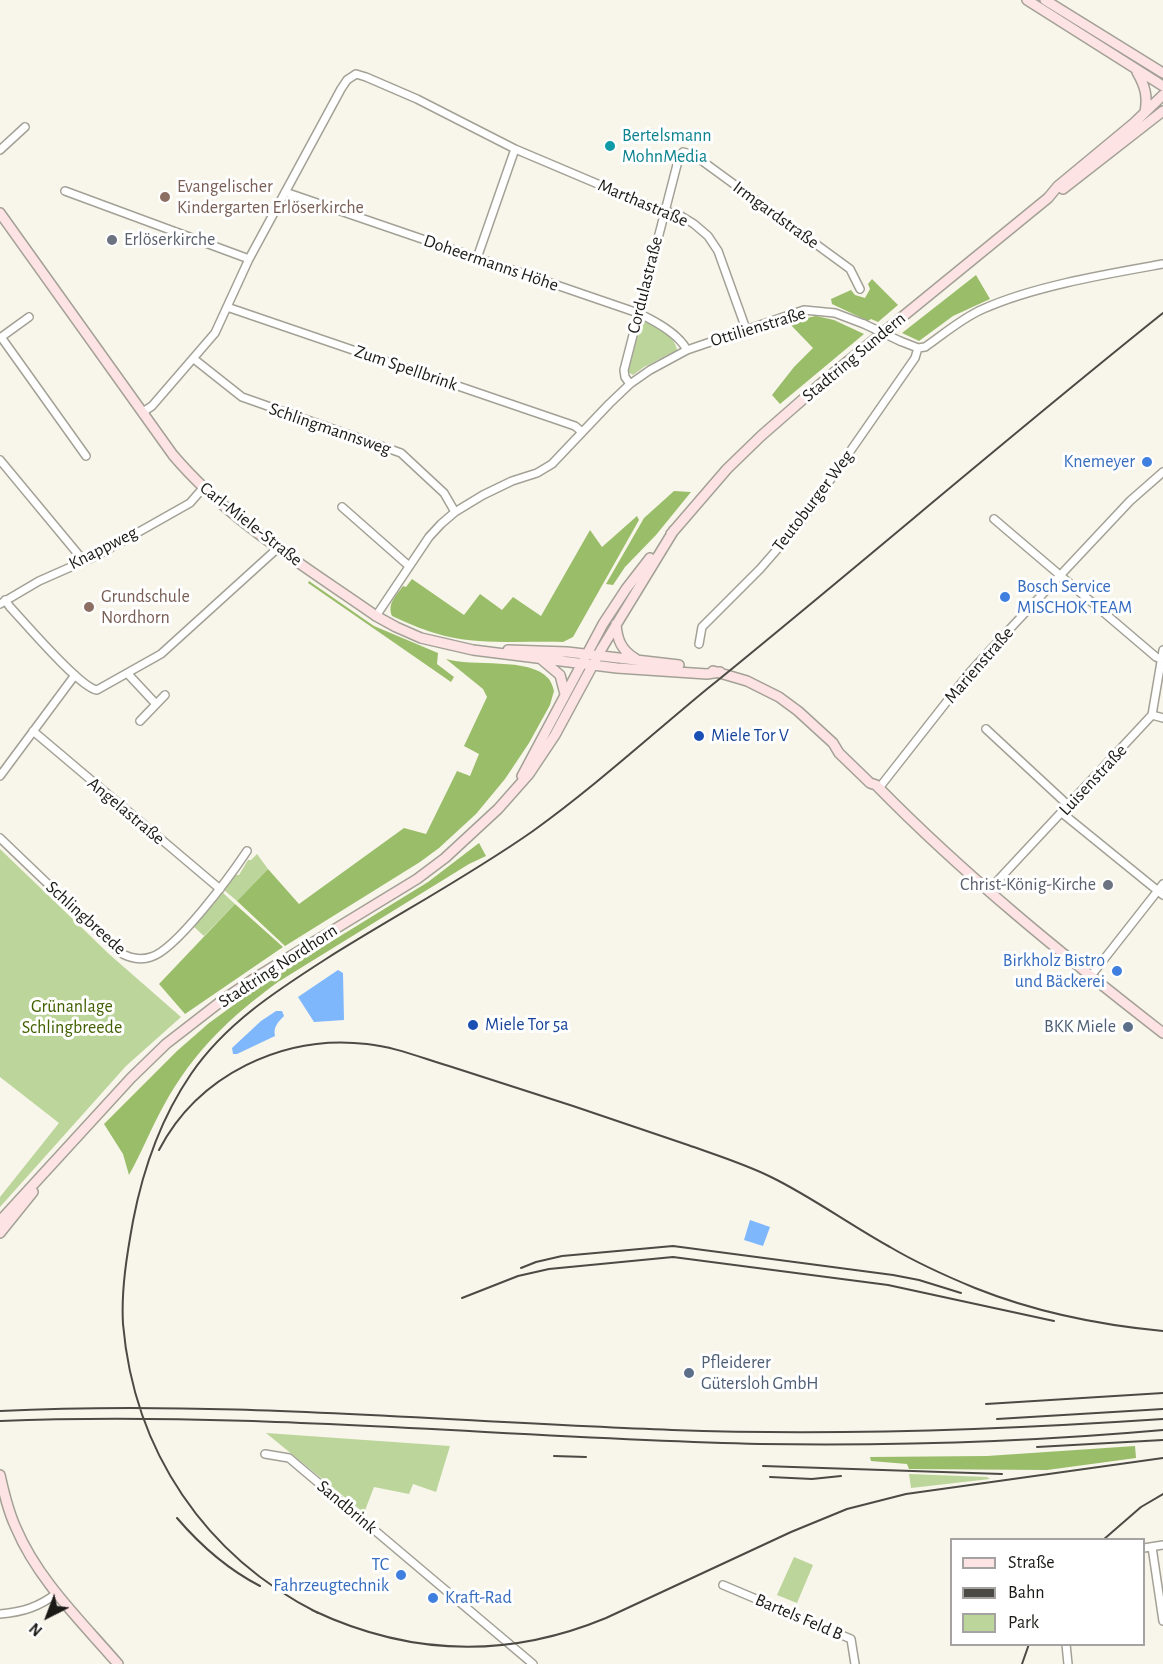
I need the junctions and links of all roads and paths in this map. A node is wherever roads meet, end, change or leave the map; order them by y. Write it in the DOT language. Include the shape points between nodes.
graph roads {
  1 [pos="1027,0"];
  2 [pos="1046,0"];
  3 [pos="1136,70"];
  4 [pos="1163,73"];
  5 [pos="1163,86"];
  6 [pos="1163,95"];
  7 [pos="1163,111"];
  8 [pos="1145,112"];
  9 [pos="25,127"];
  10 [pos="515,149"];
  11 [pos="0,150"];
  12 [pos="683,152"];
  13 [pos="66,191"];
  14 [pos="285,192"];
  15 [pos="1048,198"];
  16 [pos="665,210"];
  17 [pos="0,213"];
  18 [pos="477,258"];
  19 [pos="249,259"];
  20 [pos="1163,264"];
  21 [pos="860,289"];
  22 [pos="227,307"];
  23 [pos="638,314"];
  24 [pos="29,317"];
  25 [pos="746,329"];
  26 [pos="1,338"];
  27 [pos="918,348"];
  28 [pos="687,350"];
  29 [pos="194,359"];
  30 [pos="630,384"];
  31 [pos="143,412"];
  32 [pos="582,432"];
  33 [pos="86,456"];
  34 [pos="0,460"];
  35 [pos="1163,472"];
  36 [pos="203,488"];
  37 [pos="342,507"];
  38 [pos="455,512"];
  39 [pos="994,519"];
  40 [pos="674,530"];
  41 [pos="279,547"];
  42 [pos="83,560"];
  43 [pos="409,566"];
  44 [pos="1059,576"];
  45 [pos="3,602"];
  46 [pos="376,616"];
  47 [pos="616,624"];
  48 [pos="699,644"];
  49 [pos="472,650"];
  50 [pos="1163,650"];
  51 [pos="587,655"];
  52 [pos="540,658"];
  53 [pos="1161,659"];
  54 [pos="595,660"];
  55 [pos="647,662"];
  56 [pos="582,664"];
  57 [pos="720,672"];
  58 [pos="128,674"];
  59 [pos="75,675"];
  60 [pos="565,694"];
  61 [pos="165,695"];
  62 [pos="156,704"];
  63 [pos="1152,715"];
  64 [pos="1163,718"];
  65 [pos="140,721"];
  66 [pos="986,729"];
  67 [pos="33,731"];
  68 [pos="0,776"];
  69 [pos="877,787"];
  70 [pos="515,789"];
  71 [pos="1069,806"];
  72 [pos="1062,813"];
  73 [pos="0,838"];
  74 [pos="247,851"];
  75 [pos="1163,884"];
  76 [pos="220,889"];
  77 [pos="988,891"];
  78 [pos="1160,893"];
  79 [pos="1090,977"];
  80 [pos="1163,1033"];
  81 [pos="56,1161"];
  82 [pos="0,1221"];
  83 [pos="0,1233"];
  84 [pos="266,1454"];
  85 [pos="0,1475"];
  86 [pos="1163,1545"];
  87 [pos="1152,1547"];
  88 [pos="1145,1548"];
  89 [pos="723,1585"];
  90 [pos="57,1593"];
  91 [pos="0,1614"];
  92 [pos="1163,1621"];
  93 [pos="1065,1646"];
  94 [pos="118,1664"];
  95 [pos="533,1664"];
  96 [pos="855,1664"];
  97 [pos="1068,1664"];
  1 -- 3 [label="main road"];
  2 -- 4 [label="main road"];
  3 -- 5 [label="main road"];
  3 -- 8 [label="main road" via="1148,99"];
  6 -- 8 [label="main road, Stadtring Sundern"];
  7 -- 15 [label="main road, Stadtring Sundern"];
  8 -- 15 [label="main road, Stadtring Sundern"];
  9 -- 11 [label="street"];
  10 -- 14 [label="street, Marthastraße" via="417,99 356,74 347,80"];
  10 -- 16 [label="street, Marthastraße"];
  10 -- 18 [label="street"];
  12 -- 16 [label="street, Cordulastraße"];
  12 -- 21 [label="street, Irmgardstraße" via="694,154 850,269"];
  13 -- 19 [label="street"];
  14 -- 18 [label="street, Doheermanns Höhe"];
  14 -- 19 [label="street"];
  15 -- 40 [label="main road, Stadtring Sundern" via="761,436"];
  16 -- 23 [label="street, Cordulastraße"];
  16 -- 25 [label="street, Marthastraße" via="694,224 713,243 725,265"];
  17 -- 31 [label="main road, Carl-Miele-Straße"];
  18 -- 23 [label="street, Doheermanns Höhe"];
  19 -- 22 [label="street"];
  20 -- 27 [label="street" via="1033,292 983,309"];
  22 -- 29 [label="street" via="215,333"];
  22 -- 32 [label="street, Zum Spellbrink" via="575,426"];
  23 -- 28 [label="street, Doheermanns Höhe" via="665,329"];
  23 -- 30 [label="street, Cordulastraße" via="624,370"];
  24 -- 26 [label="street"];
  25 -- 27 [label="street, Ottilienstraße, bridge" via="804,310 835,313"];
  25 -- 28 [label="street, Ottilienstraße"];
  26 -- 33 [label="street"];
  27 -- 48 [label="street, Teutoburger Weg" via="915,358 801,522 702,627"];
  28 -- 30 [label="street, Ottilienstraße"];
  29 -- 31 [label="street"];
  29 -- 38 [label="street, Schlingmannsweg" via="242,397 401,453 444,493"];
  30 -- 32 [label="street, Ottilienstraße"];
  31 -- 36 [label="main road, Carl-Miele-Straße" via="173,455"];
  32 -- 38 [label="street, Ottilienstraße" via="552,464"];
  34 -- 42 [label="street"];
  35 -- 44 [label="street, Marienstraße"];
  36 -- 41 [label="main road, Carl-Miele-Straße"];
  36 -- 42 [label="street, Knappweg" via="190,503"];
  37 -- 43 [label="street"];
  38 -- 43 [label="street, Ottilienstraße" via="429,537"];
  39 -- 44 [label="street"];
  40 -- 47 [label="main road, Stadtring Sundern"];
  40 -- 51 [label="main road, Stadtring Sundern" via="626,589"];
  41 -- 46 [label="main road, Carl-Miele-Straße"];
  41 -- 58 [label="street" via="161,654"];
  42 -- 45 [label="street, Knappweg"];
  43 -- 46 [label="street, Ottilienstraße"];
  44 -- 53 [label="street"];
  44 -- 69 [label="street, Marienstraße" via="970,672"];
  45 -- 59 [label="street"];
  46 -- 49 [label="main road, Carl-Miele-Straße" via="421,638"];
  47 -- 54 [label="main road, Stadtring Sundern"];
  47 -- 55 [label="main road" via="624,650"];
  49 -- 51 [label="main road, Carl-Miele-Straße"];
  49 -- 52 [label="main road, Carl-Miele-Straße"];
  50 -- 53 [label="street"];
  51 -- 54 [label="main road, Carl-Miele-Straße"];
  51 -- 56 [label="main road, Stadtring Sundern"];
  52 -- 56 [label="main road, Carl-Miele-Straße"];
  52 -- 60 [label="main road" via="560,675"];
  53 -- 63 [label="street"];
  54 -- 55 [label="main road, Carl-Miele-Straße"];
  54 -- 56 [label="main road, Carl-Miele-Straße"];
  54 -- 57 [label="main road, Carl-Miele-Straße" via="706,674"];
  54 -- 70 [label="main road, Stadtring Nordhorn" via="555,735"];
  55 -- 57 [label="main road, Carl-Miele-Straße"];
  56 -- 60 [label="main road, Stadtring Nordhorn"];
  57 -- 69 [label="main road, Carl-Miele-Straße" via="771,692 798,711"];
  58 -- 59 [label="street" via="97,690"];
  58 -- 62 [label="street"];
  59 -- 67 [label="street"];
  60 -- 70 [label="main road, Stadtring Nordhorn"];
  61 -- 62 [label="street"];
  62 -- 65 [label="street"];
  63 -- 64 [label="street"];
  63 -- 71 [label="street, Luisenstraße"];
  66 -- 71 [label="street"];
  67 -- 68 [label="street"];
  67 -- 76 [label="street, Angelastraße"];
  69 -- 77 [label="main road, Carl-Miele-Straße"];
  70 -- 81 [label="main road, Stadtring Nordhorn" via="445,858 417,879 258,976 166,1044"];
  71 -- 72 [label="street, Luisenstraße"];
  72 -- 77 [label="street, Luisenstraße"];
  72 -- 78 [label="street"];
  73 -- 76 [label="street, Schlingbreede" via="110,945 134,958 163,952"];
  74 -- 76 [label="street, Schlingbreede"];
  75 -- 78 [label="street"];
  77 -- 79 [label="main road, Carl-Miele-Straße"];
  78 -- 79 [label="street"];
  79 -- 80 [label="main road, Carl-Miele-Straße"];
  81 -- 82 [label="main road, Stadtring Nordhorn"];
  81 -- 83 [label="main road, Stadtring Nordhorn"];
  84 -- 95 [label="street, Sandbrink" via="289,1458"];
  85 -- 90 [label="main road" via="16,1529"];
  86 -- 87 [label="street"];
  87 -- 88 [label="street"];
  87 -- 92 [label="street"];
  89 -- 96 [label="street, Bartels Feld B" via="851,1638"];
  90 -- 91 [label="street" via="44,1604"];
  90 -- 94 [label="main road"];
  93 -- 97 [label="street"];
}
